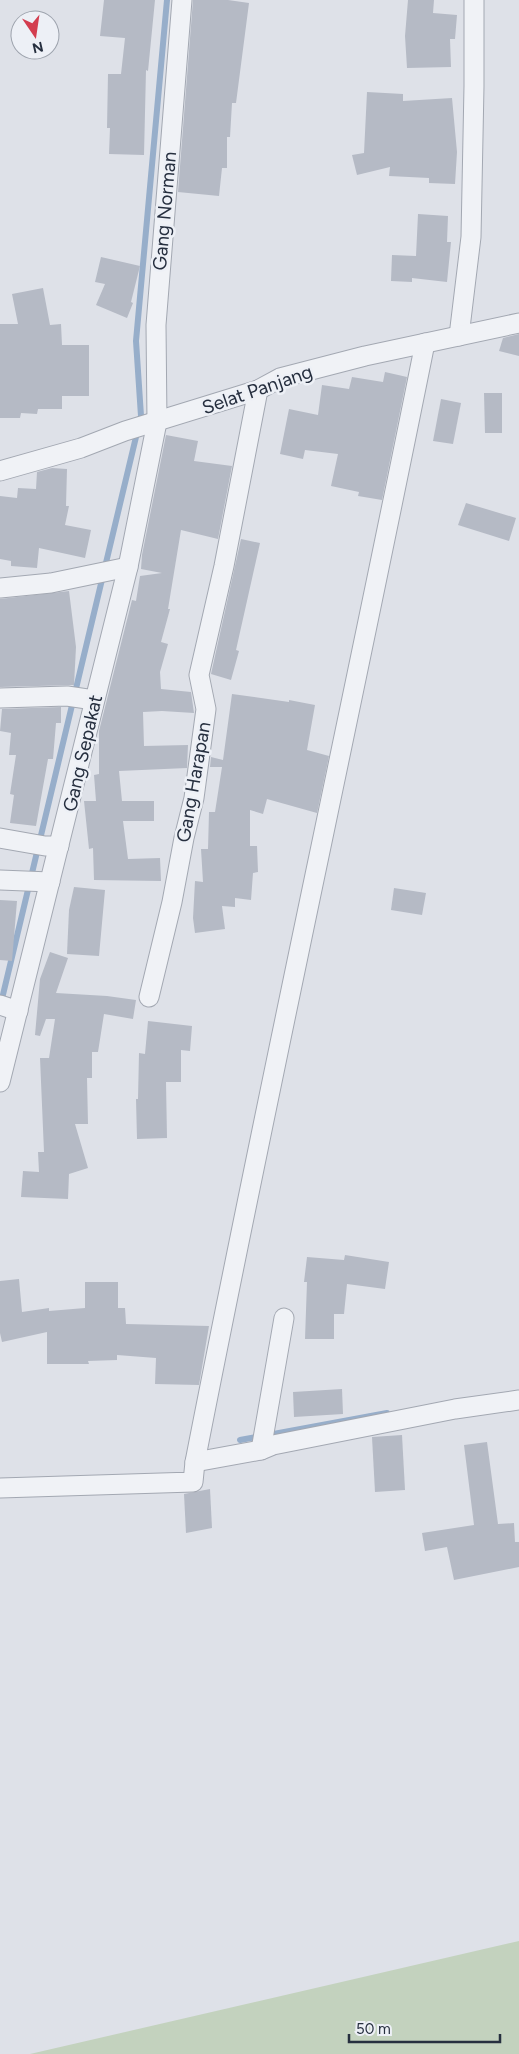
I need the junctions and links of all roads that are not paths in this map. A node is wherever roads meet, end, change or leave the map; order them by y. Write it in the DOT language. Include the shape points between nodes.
graph roads {
  1 [pos="182,0"];
  2 [pos="474,0"];
  3 [pos="519,323"];
  4 [pos="459,336"];
  5 [pos="425,343"];
  6 [pos="258,390"];
  7 [pos="154,423"];
  8 [pos="0,471"];
  9 [pos="112,570"];
  10 [pos="0,588"];
  11 [pos="0,698"];
  12 [pos="81,698"];
  13 [pos="0,838"];
  14 [pos="52,846"];
  15 [pos="0,880"];
  16 [pos="45,882"];
  17 [pos="149,996"];
  18 [pos="8,1007"];
  19 [pos="0,1082"];
  20 [pos="284,1318"];
  21 [pos="519,1400"];
  22 [pos="261,1450"];
  23 [pos="195,1462"];
  24 [pos="0,1488"];
  1 -- 7 [label="street, Gang Norman" via="156,316"];
  2 -- 4 [label="street" via="470,237"];
  3 -- 4 [label="street, Selat Panjang"];
  4 -- 5 [label="street, Selat Panjang"];
  5 -- 6 [label="street, Selat Panjang" via="280,378"];
  5 -- 23 [label="street"];
  6 -- 7 [label="street, Selat Panjang"];
  6 -- 17 [label="street, Gang Harapan" via="224,566 198,675 206,709 194,798"];
  7 -- 8 [label="street, Selat Panjang"];
  7 -- 9 [label="street, Gang Sepakat"];
  9 -- 10 [label="street" via="51,584"];
  9 -- 12 [label="street, Gang Sepakat"];
  11 -- 12 [label="street"];
  12 -- 14 [label="street, Gang Sepakat" via="75,784"];
  13 -- 14 [label="street"];
  14 -- 16 [label="street, Gang Sepakat"];
  15 -- 16 [label="street"];
  16 -- 18 [label="street, Gang Sepakat"];
  18 -- 19 [label="street, Gang Sepakat"];
  20 -- 22 [label="street"];
  21 -- 22 [label="street" via="374,1424"];
  22 -- 23 [label="street"];
  23 -- 24 [label="street" via="193,1482"];
}
